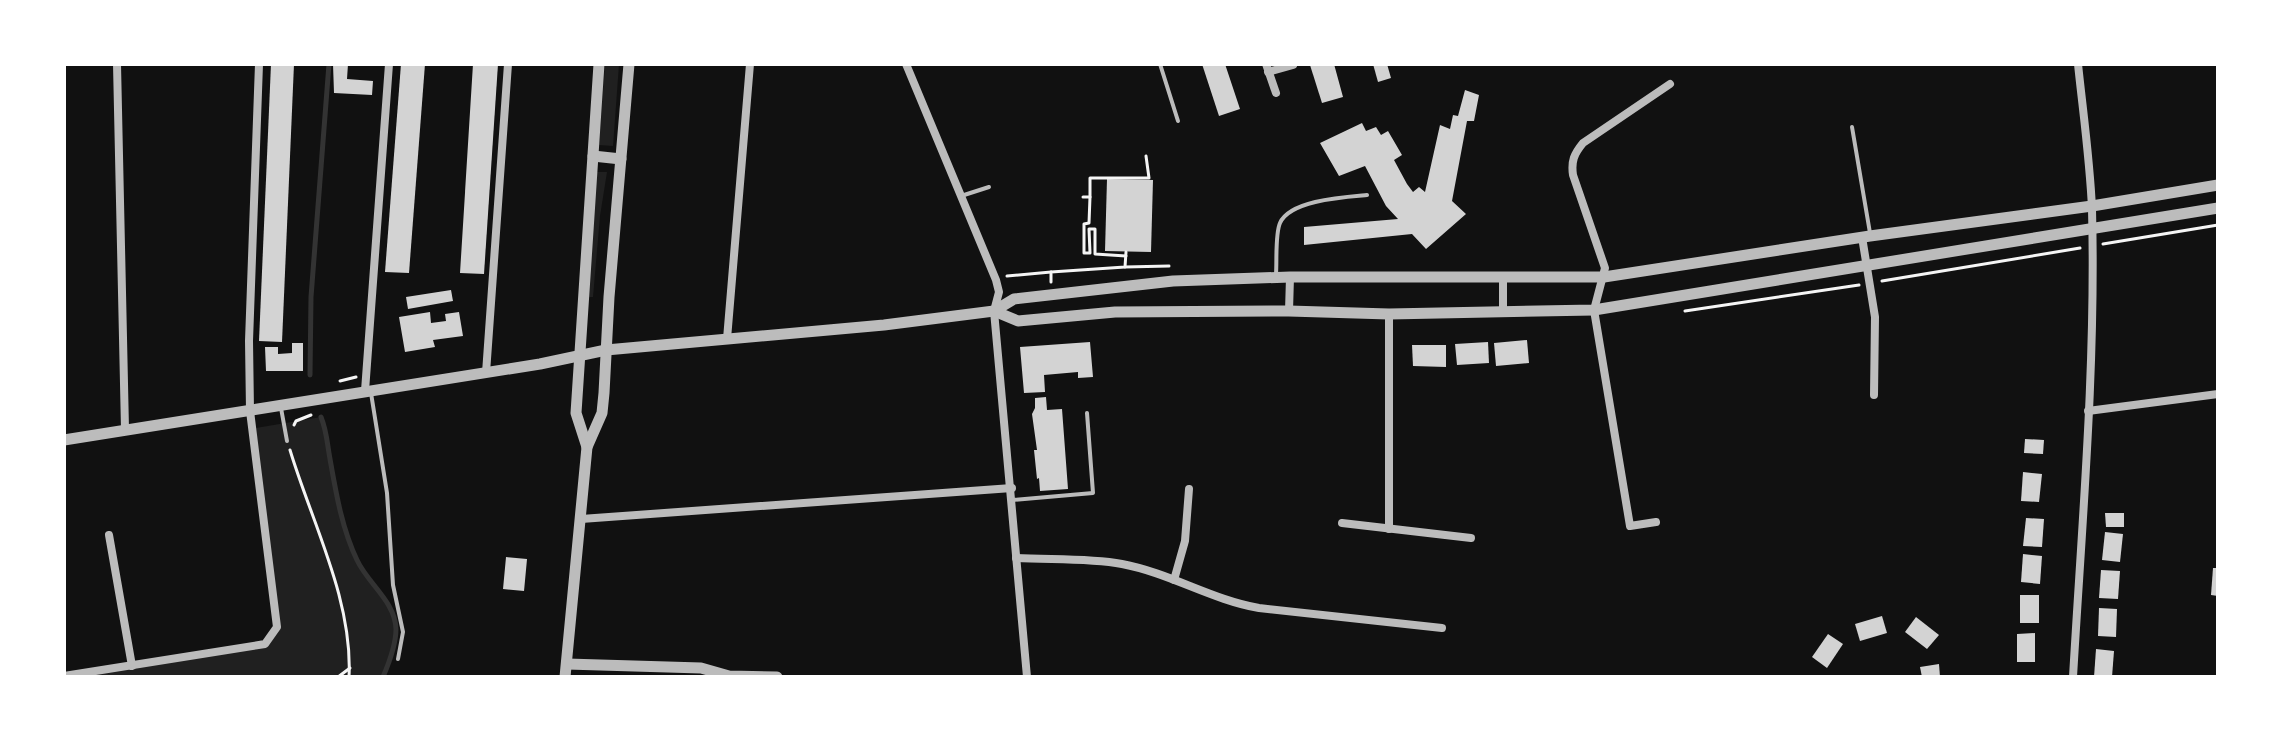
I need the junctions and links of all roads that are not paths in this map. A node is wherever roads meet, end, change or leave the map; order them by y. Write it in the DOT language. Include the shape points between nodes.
graph roads {
  1 [pos="117,64"];
  2 [pos="259,64"];
  3 [pos="389,64"];
  4 [pos="508,64"];
  5 [pos="599,64"];
  6 [pos="629,64"];
  7 [pos="750,64"];
  8 [pos="906,64"];
  9 [pos="1160,64"];
  10 [pos="2078,64"];
  11 [pos="1293,65"];
  12 [pos="1267,68"];
  13 [pos="1670,84"];
  14 [pos="1276,93"];
  15 [pos="1178,121"];
  16 [pos="1852,127"];
  17 [pos="593,156"];
  18 [pos="621,159"];
  19 [pos="2218,185"];
  20 [pos="989,187"];
  21 [pos="1367,195"];
  22 [pos="961,196"];
  23 [pos="2092,206"];
  24 [pos="2218,208"];
  25 [pos="2092,228"];
  26 [pos="1866,236"];
  27 [pos="1868,266"];
  28 [pos="1290,277"];
  29 [pos="1604,277"];
  30 [pos="1276,278"];
  31 [pos="1503,278"];
  32 [pos="1594,310"];
  33 [pos="994,311"];
  34 [pos="1289,311"];
  35 [pos="1503,312"];
  36 [pos="1389,314"];
  37 [pos="727,339"];
  38 [pos="606,350"];
  39 [pos="578,354"];
  40 [pos="486,373"];
  41 [pos="368,391"];
  42 [pos="2218,394"];
  43 [pos="1874,395"];
  44 [pos="280,406"];
  45 [pos="250,411"];
  46 [pos="2088,411"];
  47 [pos="1087,413"];
  48 [pos="125,429"];
  49 [pos="64,440"];
  50 [pos="287,441"];
  51 [pos="587,447"];
  52 [pos="1012,488"];
  53 [pos="1189,489"];
  54 [pos="1012,500"];
  55 [pos="581,519"];
  56 [pos="1656,522"];
  57 [pos="1342,523"];
  58 [pos="1389,529"];
  59 [pos="109,535"];
  60 [pos="1471,538"];
  61 [pos="1016,558"];
  62 [pos="1174,580"];
  63 [pos="1442,628"];
  64 [pos="398,659"];
  65 [pos="567,664"];
  66 [pos="132,666"];
  67 [pos="651,671"];
  68 [pos="64,676"];
  69 [pos="726,676"];
  70 [pos="565,677"];
  71 [pos="777,677"];
  72 [pos="1027,677"];
  73 [pos="2073,677"];
  1 -- 48 [label="street"];
  2 -- 45 [label="street"];
  3 -- 41 [label="street"];
  4 -- 40 [label="street"];
  5 -- 17 [label="street"];
  6 -- 18 [label="street"];
  7 -- 37 [label="street"];
  8 -- 22 [label="street"];
  9 -- 15 [label="lane"];
  10 -- 23 [label="street"];
  11 -- 12 [label="street"];
  12 -- 14 [label="street"];
  13 -- 29 [label="street" via="1575,153 1573,175"];
  16 -- 26 [label="lane"];
  17 -- 18 [label="street"];
  17 -- 39 [label="street"];
  18 -- 38 [label="street"];
  19 -- 23 [label="street"];
  20 -- 22 [label="lane"];
  21 -- 30 [label="lane" via="1320,200 1289,213 1279,223"];
  22 -- 33 [label="street" via="996,280"];
  23 -- 25 [label="street"];
  23 -- 26 [label="street"];
  24 -- 25 [label="street"];
  25 -- 27 [label="street"];
  25 -- 46 [label="street"];
  26 -- 27 [label="street"];
  26 -- 29 [label="street"];
  27 -- 32 [label="street"];
  27 -- 43 [label="street" via="1875,317"];
  28 -- 30 [label="street"];
  28 -- 31 [label="street"];
  28 -- 34 [label="street"];
  29 -- 31 [label="street"];
  29 -- 32 [label="street"];
  30 -- 33 [label="street" via="1052,293 1014,299"];
  31 -- 35 [label="street"];
  32 -- 35 [label="street"];
  32 -- 56 [label="street" via="1630,526"];
  33 -- 34 [label="street" via="1018,321 1115,312"];
  33 -- 37 [label="street"];
  33 -- 52 [label="street"];
  34 -- 36 [label="street"];
  35 -- 36 [label="street"];
  36 -- 58 [label="street"];
  37 -- 38 [label="street"];
  38 -- 39 [label="street"];
  38 -- 51 [label="street" via="602,413"];
  39 -- 40 [label="street"];
  39 -- 51 [label="street" via="576,413"];
  40 -- 41 [label="street"];
  41 -- 44 [label="street"];
  41 -- 64 [label="lane" via="387,493 393,585 403,632"];
  42 -- 46 [label="street"];
  44 -- 45 [label="street"];
  44 -- 50 [label="lane"];
  45 -- 48 [label="street"];
  45 -- 66 [label="street" via="277,627 265,644"];
  46 -- 73 [label="street"];
  47 -- 54 [label="lane" via="1093,493"];
  48 -- 49 [label="street"];
  51 -- 55 [label="street"];
  52 -- 54 [label="street"];
  52 -- 55 [label="street"];
  53 -- 62 [label="street" via="1185,541"];
  54 -- 61 [label="street"];
  55 -- 65 [label="street"];
  57 -- 58 [label="street"];
  58 -- 60 [label="street"];
  59 -- 66 [label="street"];
  61 -- 62 [label="street" via="1122,564"];
  61 -- 72 [label="street"];
  62 -- 63 [label="street" via="1231,603"];
  65 -- 67 [label="street"];
  65 -- 70 [label="street"];
  66 -- 68 [label="street"];
  67 -- 69 [label="street" via="701,668"];
  69 -- 71 [label="street"];
}
